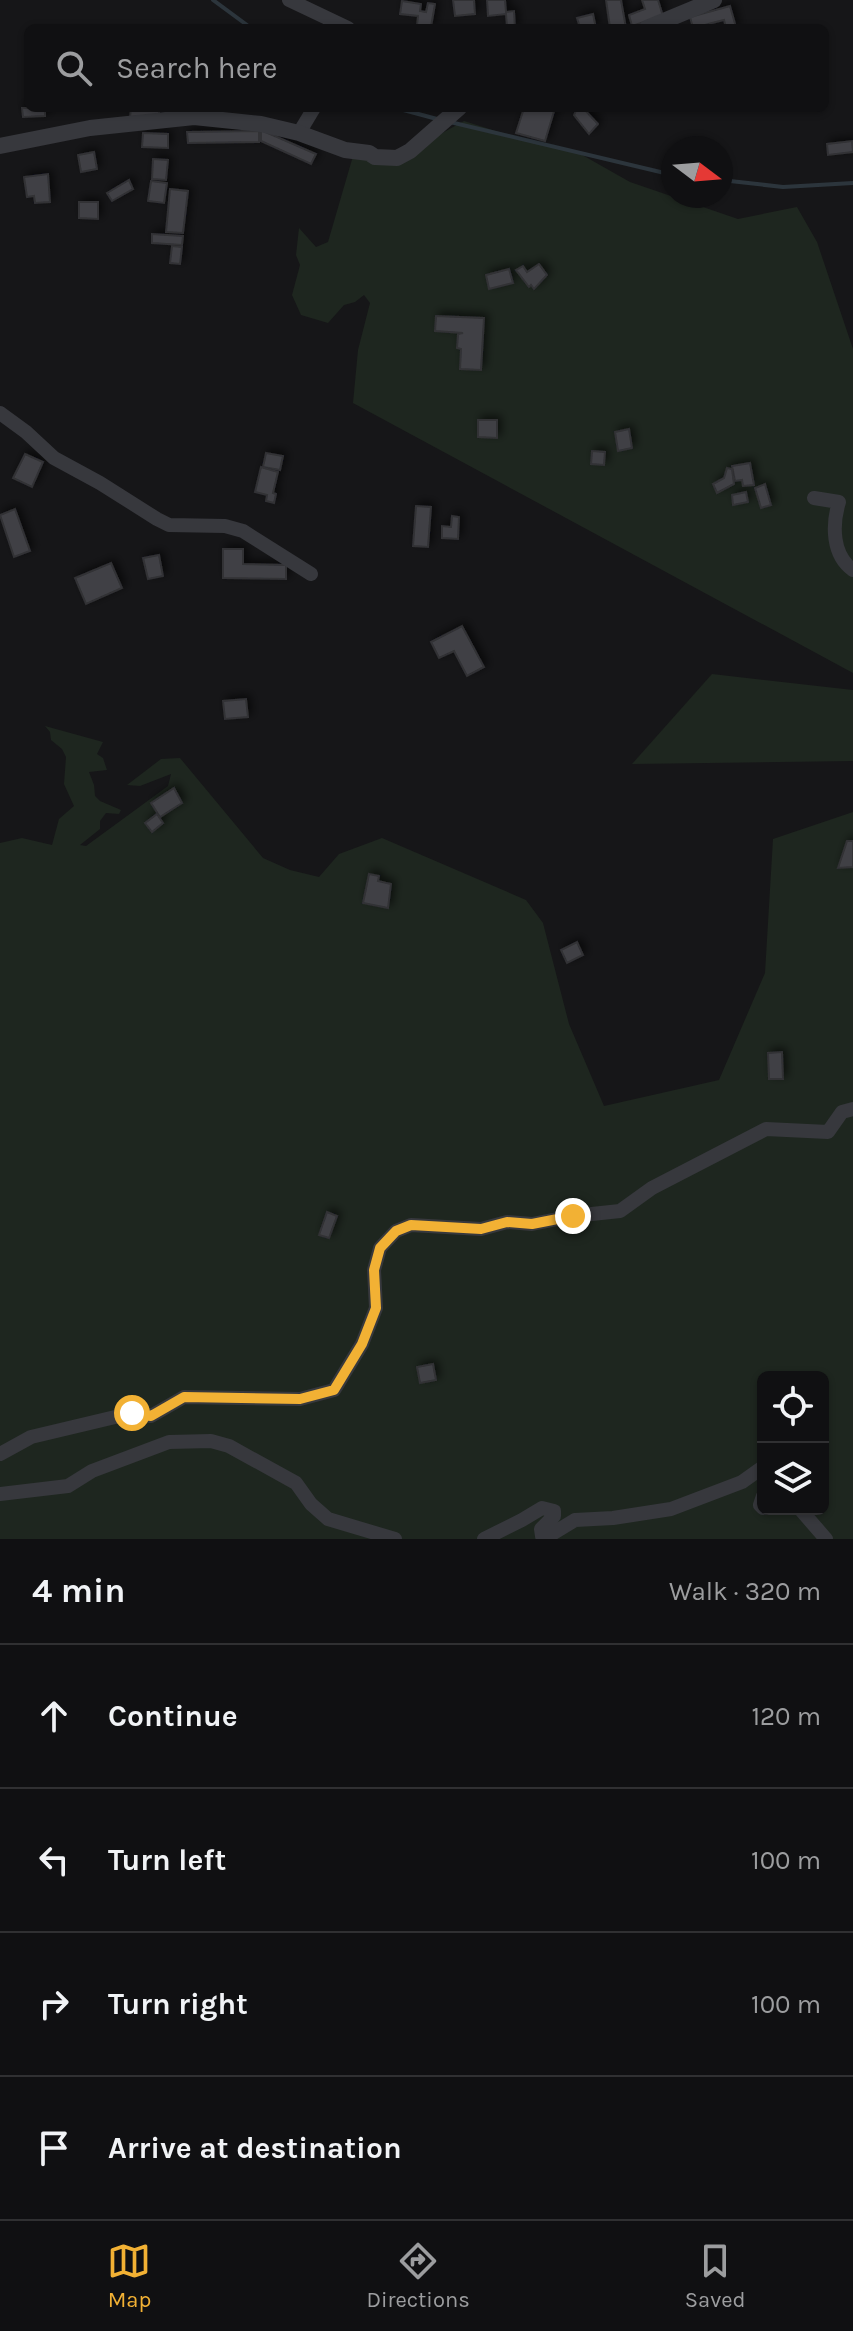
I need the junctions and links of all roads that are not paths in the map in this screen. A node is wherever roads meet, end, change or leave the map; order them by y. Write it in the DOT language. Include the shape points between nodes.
graph roads {
  1 [pos="289,0"];
  2 [pos="714,0"];
  3 [pos="340,24"];
  4 [pos="657,24"];
  5 [pos="312,112"];
  6 [pos="454,112"];
  7 [pos="299,133"];
  8 [pos="0,146"];
  9 [pos="0,413"];
  10 [pos="814,498"];
  11 [pos="853,570"];
  12 [pos="311,574"];
  13 [pos="853,1096"];
  14 [pos="848,1110"];
  15 [pos="0,1454"];
  16 [pos="757,1471"];
  17 [pos="0,1494"];
  18 [pos="805,1515"];
  19 [pos="395,1539"];
  20 [pos="484,1539"];
  21 [pos="826,1539"];
  1 -- 3 [label="street"];
  2 -- 4 [label="street"];
  5 -- 7 [label="street"];
  6 -- 7 [label="street" via="397,158 345,150"];
  7 -- 8 [label="street" via="194,117 90,128"];
  9 -- 12 [label="street" via="54,458 157,519 169,525 243,531"];
  10 -- 11 [label="street" via="839,502 833,525 843,563"];
  13 -- 14 [label="street"];
  14 -- 15 [label="street" via="828,1132 766,1129 652,1188 620,1211 481,1229 411,1225 396,1231 380,1248 374,1270 376,1308 362,1344 334,1390 300,1399 184,1397 151,1416 132,1413 31,1437"];
  16 -- 20 [label="street" via="671,1509 575,1520 547,1537 541,1529 554,1511 542,1508"];
  17 -- 19 [label="street" via="68,1486 92,1471 169,1442 211,1441 296,1483 328,1519"];
  18 -- 21 [label="street"];
}
